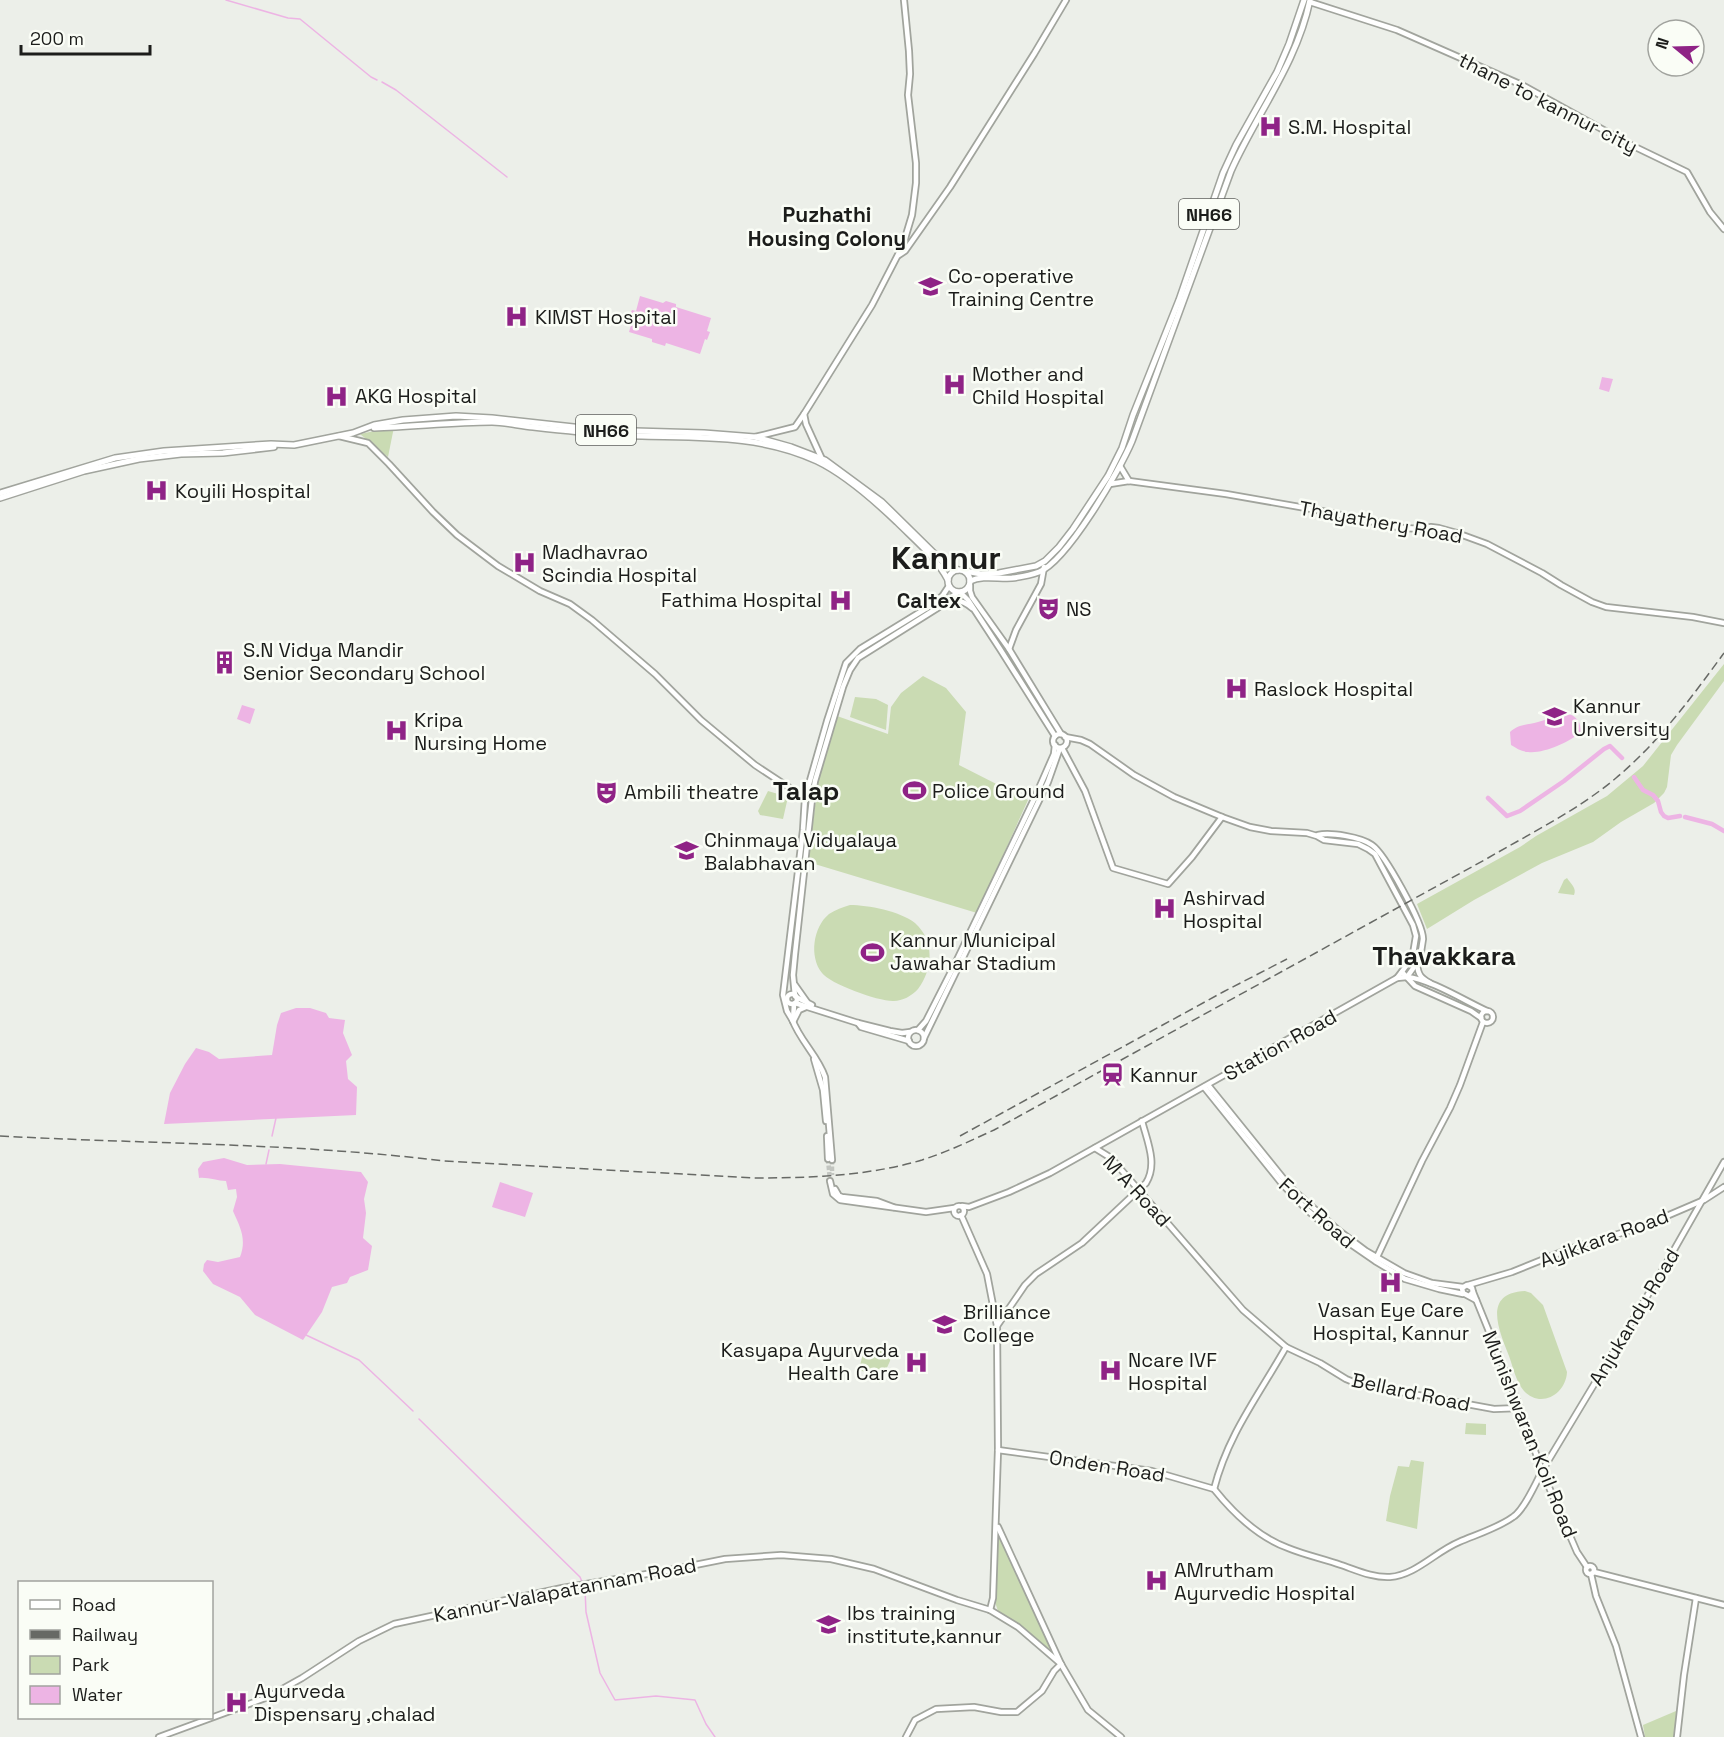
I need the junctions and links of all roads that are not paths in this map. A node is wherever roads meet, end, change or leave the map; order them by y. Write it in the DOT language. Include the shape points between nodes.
graph roads {
  1 [pos="904,0"];
  2 [pos="1066,0"];
  3 [pos="1306,1"];
  4 [pos="1724,229"];
  5 [pos="899,255"];
  6 [pos="804,414"];
  7 [pos="435,422"];
  8 [pos="337,436"];
  9 [pos="755,437"];
  10 [pos="276,446"];
  11 [pos="821,457"];
  12 [pos="826,463"];
  13 [pos="1118,464"];
  14 [pos="1129,481"];
  15 [pos="1110,484"];
  16 [pos="0,493"];
  17 [pos="0,498"];
  18 [pos="932,555"];
  19 [pos="1045,561"];
  20 [pos="1044,570"];
  21 [pos="961,571"];
  22 [pos="944,573"];
  23 [pos="949,583"];
  24 [pos="970,583"];
  25 [pos="959,592"];
  26 [pos="937,605"];
  27 [pos="972,608"];
  28 [pos="1724,623"];
  29 [pos="1009,649"];
  30 [pos="1061,736"];
  31 [pos="1054,745"];
  32 [pos="1061,748"];
  33 [pos="807,788"];
  34 [pos="790,789"];
  35 [pos="805,798"];
  36 [pos="812,799"];
  37 [pos="1222,817"];
  38 [pos="1317,836"];
  39 [pos="968,941"];
  40 [pos="1417,962"];
  41 [pos="1402,972"];
  42 [pos="1407,977"];
  43 [pos="1397,978"];
  44 [pos="784,982"];
  45 [pos="794,982"];
  46 [pos="1430,984"];
  47 [pos="795,996"];
  48 [pos="791,1002"];
  49 [pos="809,1005"];
  50 [pos="1487,1011"];
  51 [pos="1484,1021"];
  52 [pos="793,1022"];
  53 [pos="858,1023"];
  54 [pos="918,1030"];
  55 [pos="910,1032"];
  56 [pos="924,1038"];
  57 [pos="909,1041"];
  58 [pos="1206,1086"];
  59 [pos="1142,1121"];
  60 [pos="1095,1148"];
  61 [pos="830,1160"];
  62 [pos="1724,1162"];
  63 [pos="831,1181"];
  64 [pos="1724,1187"];
  65 [pos="1139,1191"];
  66 [pos="1704,1200"];
  67 [pos="954,1210"];
  68 [pos="964,1210"];
  69 [pos="1178,1234"];
  70 [pos="1376,1259"];
  71 [pos="1468,1290"];
  72 [pos="997,1326"];
  73 [pos="1286,1347"];
  74 [pos="1520,1408"];
  75 [pos="998,1450"];
  76 [pos="1542,1471"];
  77 [pos="1214,1489"];
  78 [pos="996,1525"];
  79 [pos="1593,1573"];
  80 [pos="1696,1598"];
  81 [pos="1724,1605"];
  82 [pos="990,1610"];
  83 [pos="1061,1664"];
  84 [pos="213,1717"];
  85 [pos="208,1719"];
  86 [pos="159,1737"];
  87 [pos="906,1737"];
  88 [pos="1121,1737"];
  89 [pos="1641,1737"];
  90 [pos="1677,1737"];
  1 -- 5 [label="main road" via="916,183 912,214"];
  2 -- 5 [label="main road" via="950,187"];
  3 -- 4 [label="main road, thane to kannur city" via="1397,30 1517,83 1687,172"];
  3 -- 13 [label="highway, NH66" via="1277,72 1223,173"];
  5 -- 6 [label="main road"];
  6 -- 9 [label="main road" via="795,428"];
  6 -- 11 [label="main road"];
  7 -- 8 [label="highway, NH66" via="371,427"];
  7 -- 9 [label="highway, NH66" via="456,416 601,430"];
  7 -- 12 [label="highway, NH66" via="493,422 615,435 751,441"];
  8 -- 10 [label="highway, NH66"];
  8 -- 34 [label="main road" via="368,443 457,535 498,566 592,620 701,720"];
  9 -- 11 [label="highway, NH66"];
  10 -- 16 [label="highway, NH66" via="115,458"];
  10 -- 17 [label="highway, NH66" via="139,459 84,471"];
  11 -- 12 [label="highway, NH66"];
  12 -- 18 [label="highway, NH66" via="879,505"];
  13 -- 14 [label="main road"];
  13 -- 15 [label="highway, NH66"];
  13 -- 19 [label="highway, NH66" via="1059,548"];
  14 -- 15 [label="main road, Thayathery Road"];
  14 -- 28 [label="main road, Thayathery Road" via="1261,500 1403,528 1439,528 1487,544 1606,607"];
  15 -- 20 [label="highway, NH66" via="1064,552"];
  18 -- 21 [label="highway"];
  18 -- 22 [label="highway, NH66"];
  19 -- 20 [label="main road"];
  19 -- 21 [label="highway, NH66" via="1010,572"];
  20 -- 24 [label="highway, NH66" via="1014,578 979,578"];
  20 -- 29 [label="main road"];
  21 -- 23 [label="highway" via="952,573"];
  21 -- 24 [label="highway" via="969,576"];
  22 -- 23 [label="highway, NH66"];
  22 -- 26 [label="main road" via="944,588"];
  23 -- 25 [label="highway, NH66" via="952,590"];
  23 -- 26 [label="main road"];
  24 -- 25 [label="highway, NH66"];
  24 -- 29 [label="main road" via="972,597"];
  25 -- 26 [label="main road"];
  25 -- 27 [label="main road"];
  26 -- 27 [label="main road" via="958,600"];
  26 -- 33 [label="main road" via="860,649 846,663"];
  26 -- 36 [label="main road" via="855,662 843,687"];
  27 -- 30 [label="main road"];
  29 -- 30 [label="main road"];
  30 -- 31 [label="main road" via="1053,741"];
  30 -- 32 [label="main road" via="1067,744"];
  30 -- 37 [label="main road" via="1090,744 1134,775"];
  31 -- 32 [label="main road"];
  31 -- 39 [label="main road" via="1054,754"];
  32 -- 37 [label="main road" via="1085,791 1113,868 1168,884"];
  32 -- 39 [label="main road" via="1048,782"];
  33 -- 34 [label="main road"];
  33 -- 35 [label="main road"];
  34 -- 35 [label="main road"];
  35 -- 36 [label="main road"];
  35 -- 44 [label="main road"];
  36 -- 45 [label="main road"];
  37 -- 38 [label="main road" via="1259,828"];
  38 -- 40 [label="main road" via="1326,833 1361,840 1373,845 1384,857 1418,920 1423,938"];
  38 -- 41 [label="main road, Station Road" via="1358,844 1375,854 1405,907 1416,936 1410,961"];
  39 -- 54 [label="main road" via="926,1022"];
  39 -- 56 [label="main road"];
  40 -- 42 [label="main road"];
  40 -- 46 [label="main road" via="1419,975"];
  41 -- 42 [label="main road"];
  41 -- 43 [label="main road, Station Road"];
  42 -- 43 [label="main road"];
  42 -- 46 [label="main road"];
  42 -- 51 [label="main road" via="1415,986 1471,1011"];
  43 -- 58 [label="main road, Station Road"];
  44 -- 48 [label="main road"];
  44 -- 52 [label="main road" via="783,995"];
  45 -- 47 [label="main road"];
  45 -- 49 [label="main road"];
  46 -- 50 [label="main road"];
  47 -- 48 [label="main road" via="796,1001"];
  47 -- 48 [label="main road" via="791,994"];
  47 -- 49 [label="main road"];
  48 -- 49 [label="main road"];
  48 -- 52 [label="main road"];
  49 -- 52 [label="main road" via="799,1010"];
  49 -- 53 [label="main road"];
  50 -- 51 [label="main road" via="1482,1014"];
  50 -- 51 [label="main road" via="1493,1020"];
  51 -- 70 [label="main road" via="1450,1108"];
  52 -- 61 [label="main road" via="814,1056 824,1094"];
  53 -- 55 [label="main road"];
  53 -- 57 [label="main road"];
  54 -- 55 [label="main road"];
  54 -- 56 [label="main road"];
  55 -- 57 [label="main road"];
  56 -- 57 [label="main road" via="917,1046"];
  58 -- 59 [label="main road, Station Road"];
  58 -- 70 [label="main road, Fort Road" via="1295,1198"];
  59 -- 60 [label="main road, Station Road"];
  59 -- 65 [label="main road" via="1152,1168"];
  60 -- 65 [label="main road, M A Road" via="1111,1158"];
  60 -- 68 [label="main road, Station Road" via="1027,1184"];
  62 -- 66 [label="main road, Anjukandy Road"];
  63 -- 67 [label="main road" via="833,1194 840,1200 926,1212"];
  64 -- 66 [label="main road, Ayikkara Road"];
  65 -- 69 [label="main road, M A Road"];
  65 -- 72 [label="main road" via="1082,1243 1036,1274"];
  66 -- 71 [label="main road, Ayikkara Road"];
  66 -- 76 [label="main road, Anjukandy Road"];
  67 -- 68 [label="main road"];
  67 -- 68 [label="main road, Station Road" via="959,1205"];
  68 -- 72 [label="main road" via="987,1274"];
  69 -- 73 [label="main road, Bellard Road" via="1243,1310"];
  70 -- 71 [label="main road, Fort Road" via="1419,1279"];
  70 -- 71 [label="main road, Fort Road" via="1405,1279 1454,1292"];
  71 -- 74 [label="main road, Munishwaran Koil Road" via="1476,1300"];
  72 -- 75 [label="main road"];
  73 -- 74 [label="main road, Bellard Road" via="1358,1384 1494,1409"];
  73 -- 77 [label="main road" via="1238,1427"];
  74 -- 76 [label="main road, Munishwaran Koil Road"];
  75 -- 77 [label="main road, Onden Road" via="1152,1471"];
  75 -- 78 [label="main road"];
  76 -- 77 [label="main road, Anjukandy Road" via="1512,1518 1454,1544 1411,1571 1390,1577 1354,1570 1267,1538 1231,1509"];
  76 -- 79 [label="main road, Munishwaran Koil Road" via="1586,1572"];
  78 -- 82 [label="main road"];
  78 -- 83 [label="main road"];
  79 -- 80 [label="main road"];
  79 -- 89 [label="main road" via="1596,1596 1616,1646"];
  80 -- 81 [label="main road"];
  80 -- 90 [label="main road"];
  82 -- 83 [label="main road, Kannur-Valapatannam Road" via="1018,1627"];
  82 -- 84 [label="main road, Kannur-Valapatannam Road" via="874,1569 831,1559 724,1559 394,1624 268,1697"];
  83 -- 87 [label="main road" via="1042,1691 1017,1712 965,1707 936,1709 915,1720"];
  83 -- 88 [label="main road" via="1088,1710"];
  85 -- 86 [label="main road, Kannur-Valapatannam Road"];
}
